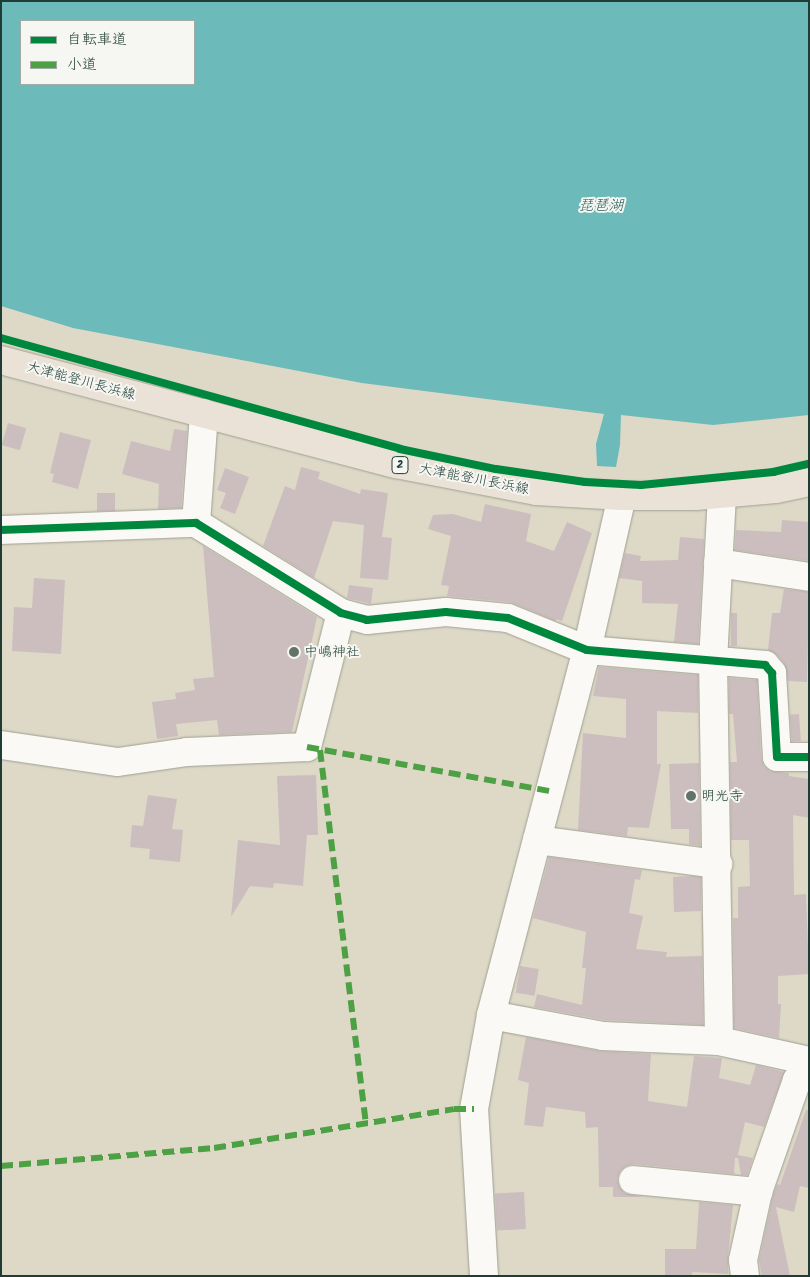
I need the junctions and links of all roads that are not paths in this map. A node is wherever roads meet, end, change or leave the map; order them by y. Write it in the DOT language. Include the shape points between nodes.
graph roads {
  1 [pos="1,360"];
  2 [pos="204,413"];
  3 [pos="809,482"];
  4 [pos="722,494"];
  5 [pos="622,496"];
  6 [pos="196,523"];
  7 [pos="1,530"];
  8 [pos="718,563"];
  9 [pos="809,577"];
  10 [pos="341,613"];
  11 [pos="586,650"];
  12 [pos="713,661"];
  13 [pos="1,745"];
  14 [pos="809,757"];
  15 [pos="537,840"];
  16 [pos="718,864"];
  17 [pos="491,1015"];
  18 [pos="719,1041"];
  19 [pos="809,1061"];
  20 [pos="809,1069"];
  21 [pos="633,1180"];
  22 [pos="758,1192"];
  23 [pos="484,1276"];
  24 [pos="744,1276"];
  1 -- 2 [label="main road, 大津能登川長浜線 / 2"];
  2 -- 5 [label="main road, 大津能登川長浜線 / 2" via="396,464 536,491"];
  2 -- 6 [label="street"];
  3 -- 4 [label="main road, 大津能登川長浜線 / 2"];
  4 -- 5 [label="main road, 大津能登川長浜線 / 2"];
  4 -- 8 [label="street"];
  5 -- 11 [label="street"];
  6 -- 7 [label="street"];
  6 -- 10 [label="street"];
  8 -- 9 [label="street"];
  8 -- 12 [label="street"];
  10 -- 11 [label="street" via="367,620 446,612 508,618"];
  10 -- 13 [label="street" via="307,747 187,752 118,762"];
  11 -- 12 [label="street"];
  11 -- 15 [label="street"];
  12 -- 14 [label="street" via="765,665 772,674 777,757"];
  12 -- 16 [label="street"];
  15 -- 16 [label="street"];
  15 -- 17 [label="street"];
  16 -- 18 [label="street"];
  17 -- 18 [label="street" via="603,1036"];
  17 -- 23 [label="street" via="474,1110"];
  18 -- 19 [label="street"];
  20 -- 22 [label="street" via="797,1080"];
  21 -- 22 [label="street"];
  22 -- 24 [label="street" via="743,1260"];
}
